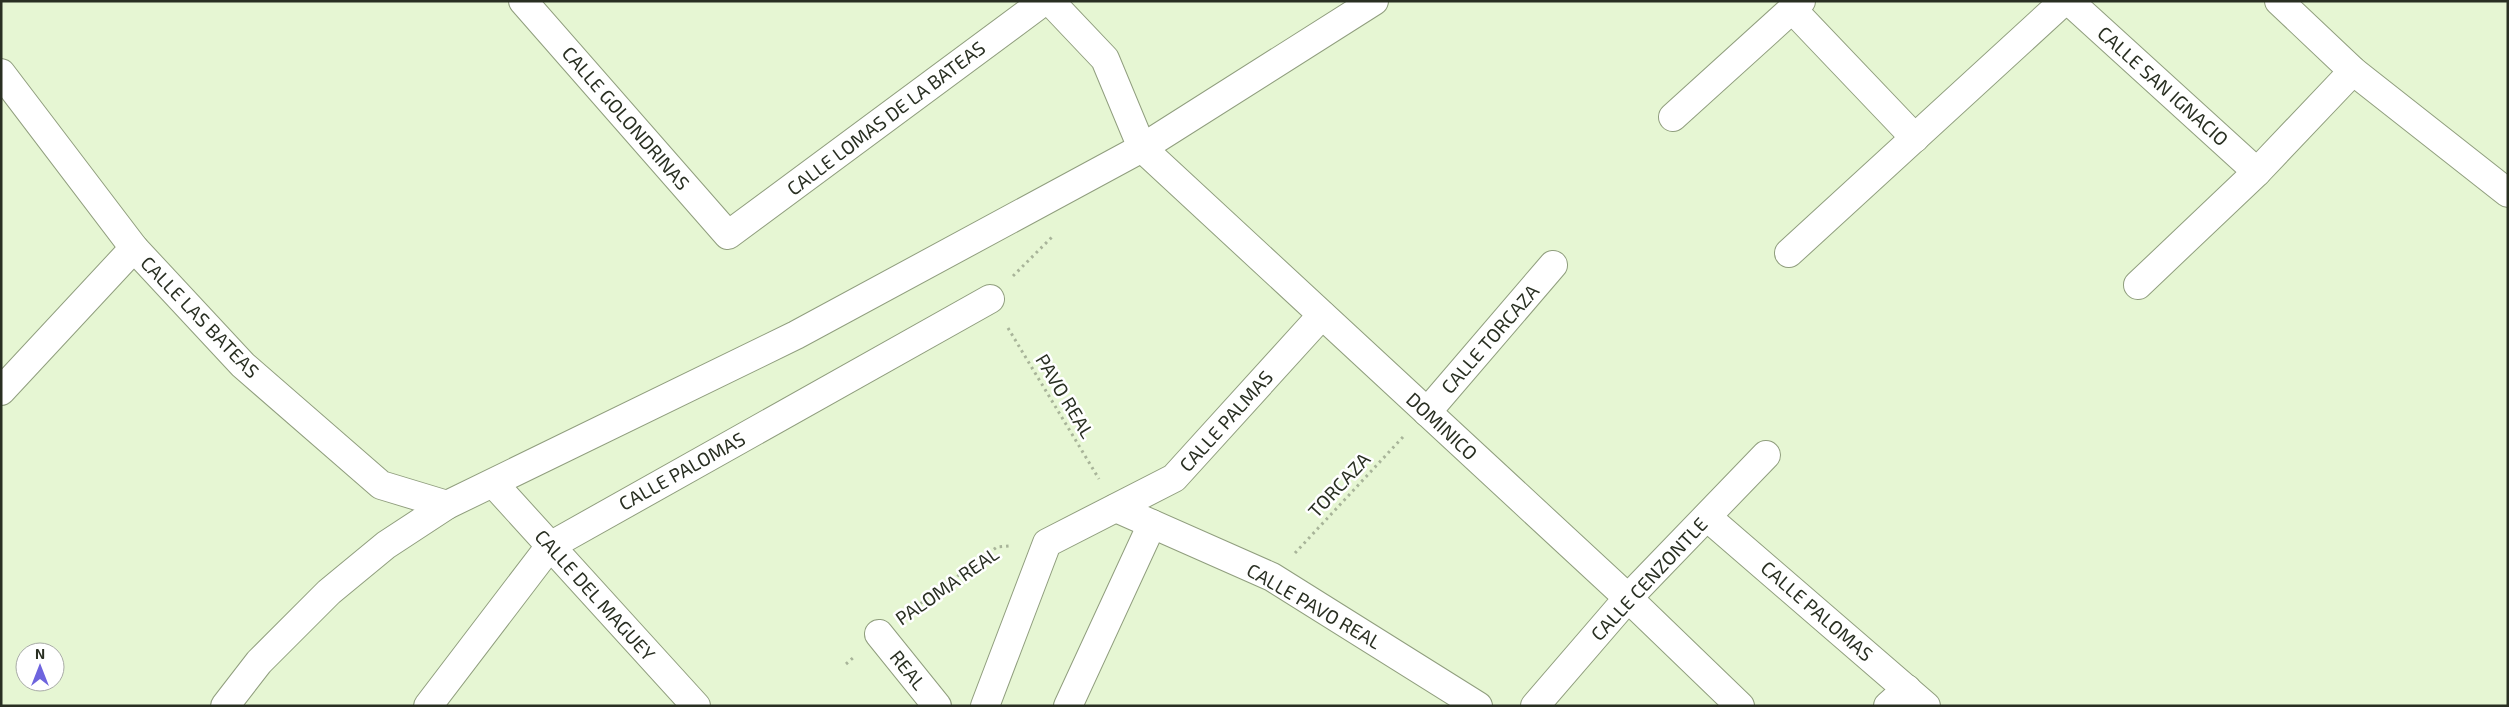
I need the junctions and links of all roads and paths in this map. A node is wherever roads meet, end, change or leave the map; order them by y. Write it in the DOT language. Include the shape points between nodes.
graph roads {
  1 [pos="523,1"];
  2 [pos="1044,1"];
  3 [pos="1050,1"];
  4 [pos="2064,1"];
  5 [pos="2068,1"];
  6 [pos="2279,1"];
  7 [pos="1367,3"];
  8 [pos="1797,5"];
  9 [pos="2353,71"];
  10 [pos="1,73"];
  11 [pos="1673,117"];
  12 [pos="1915,138"];
  13 [pos="1142,148"];
  14 [pos="2257,172"];
  15 [pos="2508,193"];
  16 [pos="728,235"];
  17 [pos="134,248"];
  18 [pos="1789,254"];
  19 [pos="1553,265"];
  20 [pos="2138,285"];
  21 [pos="990,298"];
  22 [pos="1322,315"];
  23 [pos="1,391"];
  24 [pos="1427,412"];
  25 [pos="1766,455"];
  26 [pos="494,484"];
  27 [pos="446,505"];
  28 [pos="1116,508"];
  29 [pos="1707,517"];
  30 [pos="1152,524"];
  31 [pos="1047,543"];
  32 [pos="550,546"];
  33 [pos="1272,577"];
  34 [pos="1628,598"];
  35 [pos="879,634"];
  36 [pos="1907,700"];
  37 [pos="226,706"];
  38 [pos="428,706"];
  39 [pos="696,706"];
  40 [pos="937,706"];
  41 [pos="985,706"];
  42 [pos="1068,706"];
  43 [pos="1478,706"];
  44 [pos="1535,706"];
  45 [pos="1740,706"];
  1 -- 16 [label="street, CALLE GOLONDRINAS"];
  2 -- 16 [label="street, CALLE LOMAS DE LA BATEAS"];
  3 -- 13 [label="street" via="1105,59"];
  4 -- 12 [label="street"];
  5 -- 14 [label="street, CALLE SAN IGNACIO"];
  6 -- 9 [label="street"];
  7 -- 13 [label="street"];
  8 -- 11 [label="street"];
  8 -- 12 [label="street"];
  9 -- 14 [label="street"];
  9 -- 15 [label="street"];
  10 -- 17 [label="street, CALLE LAS BATEAS"];
  12 -- 18 [label="street"];
  13 -- 22 [label="street, DOMINICO"];
  13 -- 26 [label="street" via="796,335"];
  14 -- 20 [label="street"];
  17 -- 23 [label="street"];
  17 -- 27 [label="street, CALLE LAS BATEAS" via="243,365 381,485"];
  19 -- 24 [label="street, CALLE TORCAZA"];
  21 -- 28 [label="path, PAVO REAL"];
  21 -- 32 [label="street, CALLE PALOMAS"];
  22 -- 24 [label="street, DOMINICO"];
  22 -- 28 [label="street, CALLE PALMAS" via="1174,478"];
  24 -- 33 [label="path, TORCAZA"];
  24 -- 34 [label="street, DOMINICO"];
  25 -- 29 [label="street, CALLE CENZONTLE"];
  26 -- 27 [label="street"];
  26 -- 32 [label="street, CALLE DEL MAGUEY"];
  27 -- 37 [label="street" via="386,545 329,592 259,662"];
  28 -- 30 [label="street, CALLE PAVO REAL"];
  28 -- 31 [label="street"];
  29 -- 34 [label="street, CALLE CENZONTLE"];
  29 -- 36 [label="street, CALLE PALOMAS"];
  30 -- 33 [label="street, CALLE PAVO REAL"];
  30 -- 42 [label="street"];
  31 -- 35 [label="path, PALOMA REAL" via="997,547"];
  31 -- 41 [label="street"];
  32 -- 38 [label="street, CALLE PALOMAS"];
  32 -- 39 [label="street, CALLE DEL MAGUEY"];
  33 -- 43 [label="street, CALLE PAVO REAL"];
  34 -- 44 [label="street, CALLE CENZONTLE"];
  34 -- 45 [label="street, DOMINICO"];
  35 -- 40 [label="street, REAL"];
}
